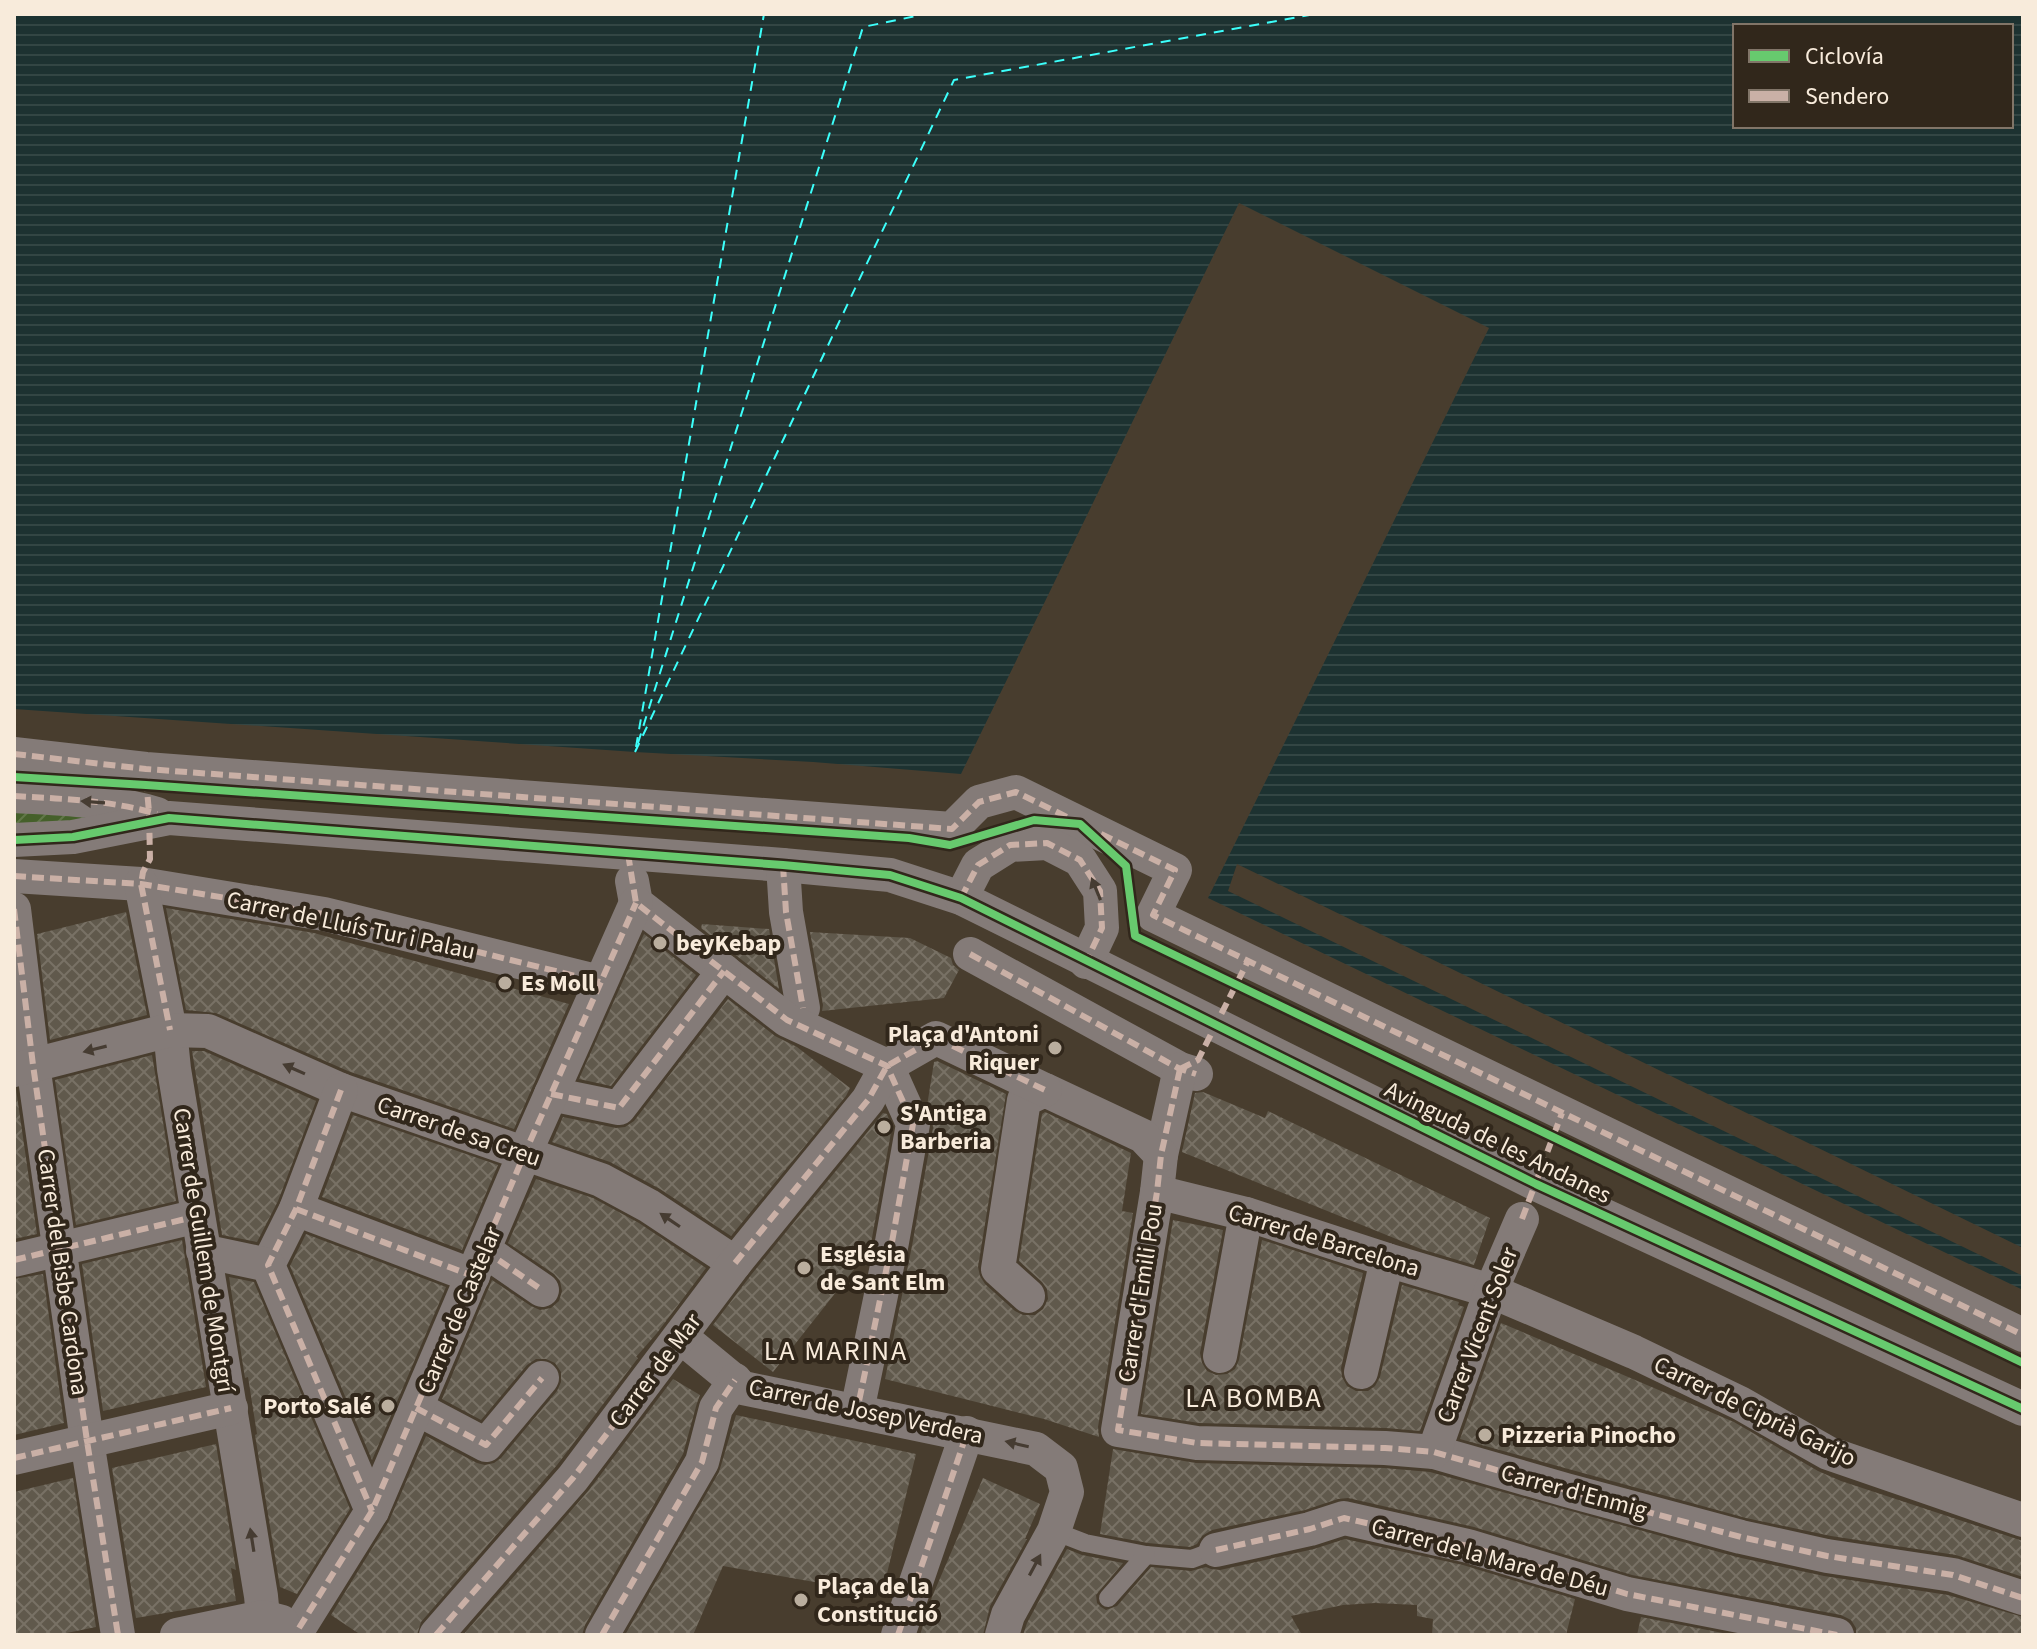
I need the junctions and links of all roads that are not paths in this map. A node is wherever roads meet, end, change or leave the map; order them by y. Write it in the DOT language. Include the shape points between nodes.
graph roads {
  1 [pos="14,754"];
  2 [pos="14,796"];
  3 [pos="169,818"];
  4 [pos="14,840"];
  5 [pos="628,854"];
  6 [pos="783,865"];
  7 [pos="14,876"];
  8 [pos="141,884"];
  9 [pos="961,898"];
  10 [pos="636,903"];
  11 [pos="14,909"];
  12 [pos="970,954"];
  13 [pos="1086,962"];
  14 [pos="724,971"];
  15 [pos="600,982"];
  16 [pos="795,1014"];
  17 [pos="170,1030"];
  18 [pos="887,1066"];
  19 [pos="24,1068"];
  20 [pos="341,1090"];
  21 [pos="551,1094"];
  22 [pos="1034,1095"];
  23 [pos="524,1155"];
  24 [pos="1161,1155"];
  25 [pos="1157,1192"];
  26 [pos="296,1209"];
  27 [pos="1246,1214"];
  28 [pos="198,1216"];
  29 [pos="1522,1219"];
  30 [pos="60,1249"];
  31 [pos="203,1251"];
  32 [pos="14,1260"];
  33 [pos="1387,1260"];
  34 [pos="479,1263"];
  35 [pos="735,1263"];
  36 [pos="268,1265"];
  37 [pos="542,1290"];
  38 [pos="1491,1291"];
  39 [pos="1028,1296"];
  40 [pos="2023,1335"];
  41 [pos="681,1337"];
  42 [pos="1220,1356"];
  43 [pos="1361,1372"];
  44 [pos="542,1378"];
  45 [pos="735,1380"];
  46 [pos="231,1408"];
  47 [pos="416,1408"];
  48 [pos="2023,1409"];
  49 [pos="857,1411"];
  50 [pos="1118,1430"];
  51 [pos="967,1433"];
  52 [pos="87,1441"];
  53 [pos="1434,1452"];
  54 [pos="14,1458"];
  55 [pos="372,1511"];
  56 [pos="2023,1520"];
  57 [pos="1054,1531"];
  58 [pos="1216,1550"];
  59 [pos="1146,1555"];
  60 [pos="1108,1598"];
  61 [pos="2023,1598"];
  62 [pos="263,1617"];
  63 [pos="903,1620"];
  64 [pos="308,1632"];
  65 [pos="118,1635"];
  66 [pos="177,1635"];
  67 [pos="436,1635"];
  68 [pos="602,1635"];
  69 [pos="1002,1635"];
  70 [pos="1837,1635"];
  1 -- 40 [label="street" via="146,769 952,829 979,802 1016,792 1175,870 1153,915"];
  3 -- 2 [label="street, one-way" via="104,802"];
  3 -- 4 [label="street" via="73,837"];
  3 -- 5 [label="street"];
  5 -- 6 [label="street"];
  5 -- 10 [label="street"];
  6 -- 9 [label="street" via="890,875"];
  6 -- 16 [label="street"];
  7 -- 8 [label="street, Carrer de Lluís Tur i Palau"];
  8 -- 15 [label="street, Carrer de Lluís Tur i Palau" via="324,914"];
  8 -- 17 [label="street, Carrer de Guillem de Montgrí"];
  9 -- 13 [label="street, Avinguda de les Andanes"];
  13 -- 9 [label="street, one-way" via="1102,928 1100,891 1080,860 1058,848 1047,843 1010,845 978,865"];
  10 -- 14 [label="street"];
  10 -- 15 [label="street"];
  11 -- 19 [label="street, Carrer del Bisbe Cardona"];
  12 -- 24 [label="street" via="1192,1068"];
  13 -- 48 [label="street, Avinguda de les Andanes" via="1550,1190"];
  14 -- 16 [label="street"];
  14 -- 21 [label="street" via="619,1108"];
  15 -- 21 [label="street, Carrer de Castelar"];
  16 -- 18 [label="street"];
  17 -- 19 [label="street, Carrer de sa Creu, one-way"];
  20 -- 17 [label="street, Carrer de sa Creu, one-way" via="208,1031"];
  17 -- 28 [label="street, Carrer de Guillem de Montgrí"];
  18 -- 22 [label="street" via="936,1038"];
  18 -- 35 [label="street, Carrer de Mar" via="868,1100"];
  18 -- 49 [label="street" via="913,1124"];
  19 -- 30 [label="street, Carrer del Bisbe Cardona"];
  20 -- 23 [label="street, Carrer de sa Creu"];
  20 -- 26 [label="street"];
  21 -- 23 [label="street, Carrer de Castelar"];
  22 -- 24 [label="street" via="1143,1136"];
  22 -- 39 [label="street" via="998,1269"];
  23 -- 34 [label="street, Carrer de Castelar"];
  35 -- 23 [label="street, Carrer de sa Creu, one-way" via="601,1180"];
  24 -- 25 [label="street, Carrer d'Emili Pou"];
  25 -- 27 [label="street, Carrer de Barcelona"];
  25 -- 50 [label="street, Carrer d'Emili Pou"];
  26 -- 34 [label="street"];
  26 -- 36 [label="street"];
  27 -- 33 [label="street, Carrer de Barcelona"];
  27 -- 42 [label="street"];
  28 -- 30 [label="street"];
  28 -- 31 [label="street, Carrer de Guillem de Montgrí"];
  29 -- 38 [label="street, Carrer Vicent Soler"];
  30 -- 32 [label="street"];
  30 -- 52 [label="street, Carrer del Bisbe Cardona"];
  31 -- 36 [label="street"];
  31 -- 46 [label="street, Carrer de Guillem de Montgrí"];
  33 -- 38 [label="street, Carrer de Barcelona"];
  33 -- 43 [label="street"];
  34 -- 37 [label="street"];
  34 -- 47 [label="street, Carrer de Castelar"];
  35 -- 41 [label="street, Carrer de Mar"];
  36 -- 55 [label="street"];
  38 -- 53 [label="street, Carrer Vicent Soler"];
  38 -- 56 [label="street, Carrer de Ciprià Garijo" via="1634,1352 1828,1453"];
  41 -- 45 [label="street, Carrer de Josep Verdera"];
  41 -- 67 [label="street, Carrer de Mar" via="573,1478"];
  44 -- 47 [label="street" via="486,1445"];
  45 -- 49 [label="street, Carrer de Josep Verdera" via="743,1388"];
  45 -- 68 [label="street" via="716,1408 702,1462"];
  46 -- 52 [label="street"];
  62 -- 46 [label="street, Carrer de Guillem de Montgrí, one-way"];
  47 -- 55 [label="street, Carrer de Castelar"];
  49 -- 51 [label="street, Carrer de Josep Verdera"];
  50 -- 53 [label="street, Carrer d'Enmig" via="1197,1443"];
  57 -- 51 [label="street, Carrer de Josep Verdera, one-way" via="1067,1492 1061,1468 1036,1449"];
  51 -- 63 [label="street"];
  52 -- 54 [label="street"];
  52 -- 65 [label="street, Carrer del Bisbe Cardona"];
  53 -- 61 [label="street, Carrer d'Enmig" via="1741,1537 1953,1575"];
  55 -- 64 [label="street, Carrer de Castelar"];
  57 -- 59 [label="lane, Carrer de la Mare de Déu"];
  69 -- 57 [label="street, one-way"];
  58 -- 59 [label="lane, Carrer de la Mare de Déu" via="1192,1559"];
  58 -- 70 [label="street, Carrer de la Mare de Déu" via="1344,1518 1468,1546 1627,1594"];
  59 -- 60 [label="lane"];
  62 -- 64 [label="street"];
  62 -- 66 [label="street"];
}
